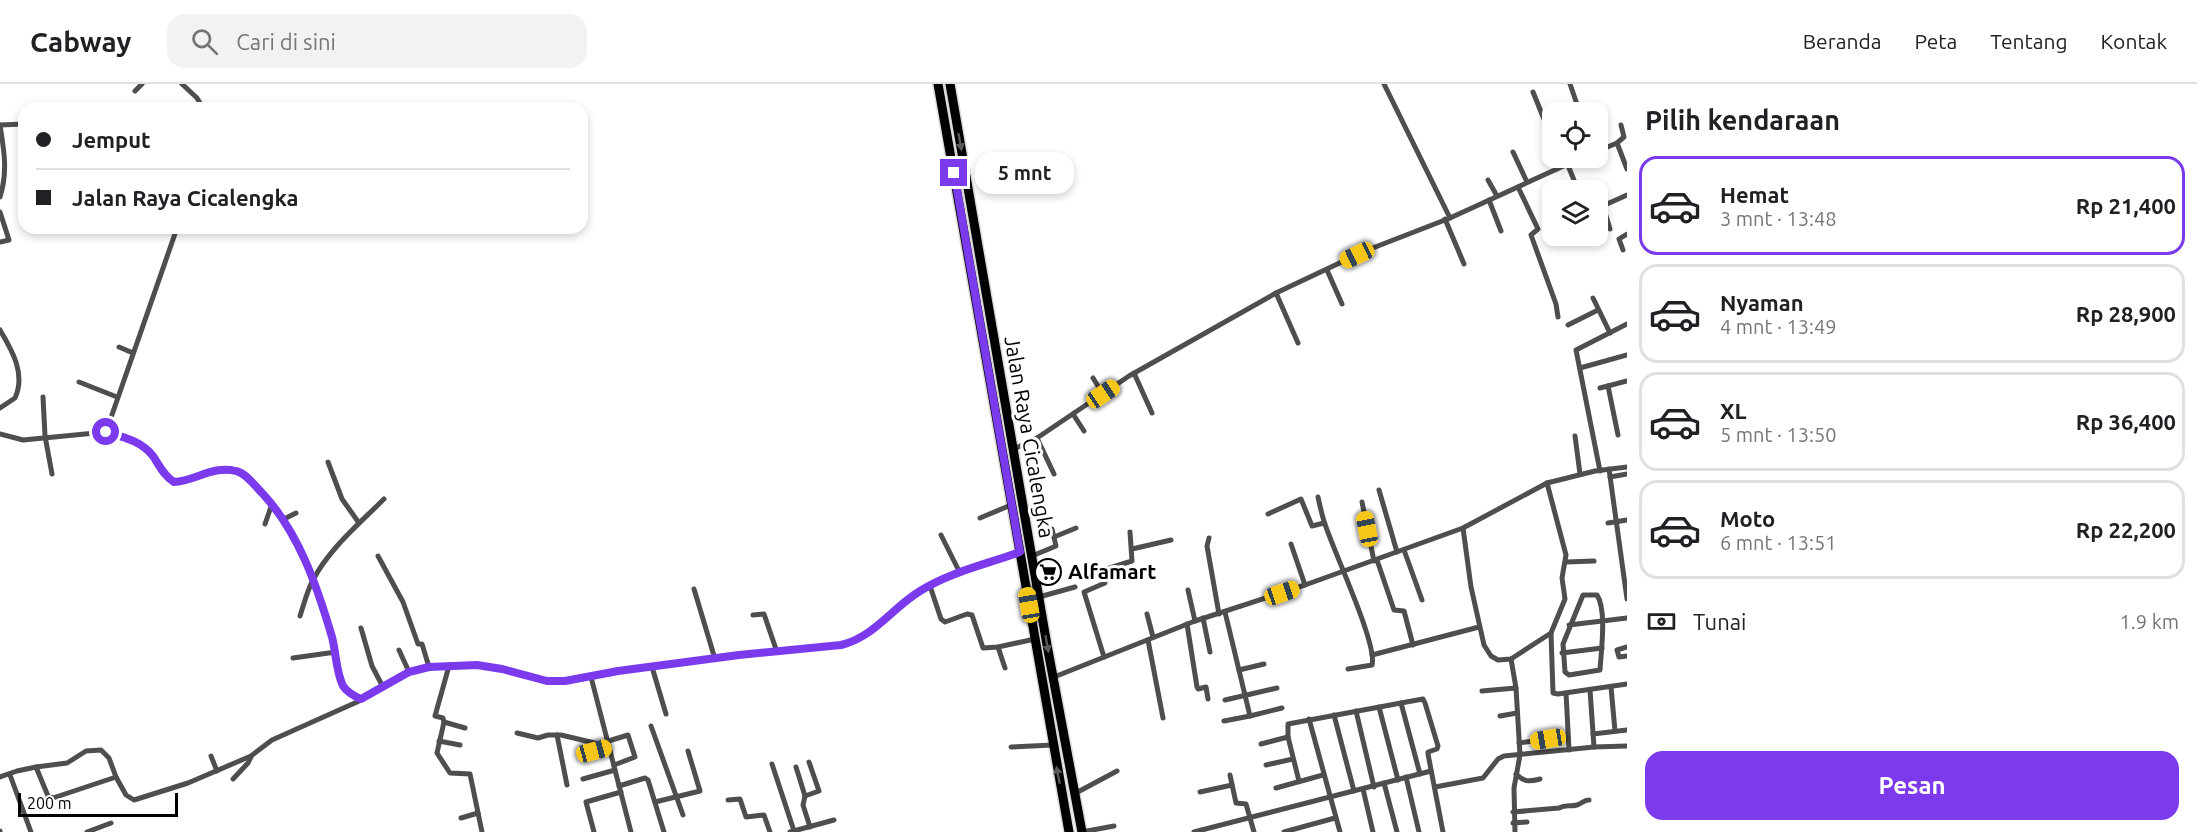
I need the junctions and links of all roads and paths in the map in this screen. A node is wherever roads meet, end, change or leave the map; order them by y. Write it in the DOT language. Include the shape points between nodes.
graph roads {
  1 [pos="142,84"];
  2 [pos="182,84"];
  3 [pos="938,84"];
  4 [pos="950,84"];
  5 [pos="1384,84"];
  6 [pos="1570,84"];
  7 [pos="135,91"];
  8 [pos="1533,92"];
  9 [pos="199,102"];
  10 [pos="1576,102"];
  11 [pos="1542,114"];
  12 [pos="18,124"];
  13 [pos="0,125"];
  14 [pos="1621,125"];
  15 [pos="1617,143"];
  16 [pos="1608,146"];
  17 [pos="1513,152"];
  18 [pos="1557,168"];
  19 [pos="1627,169"];
  20 [pos="1488,180"];
  21 [pos="1527,182"];
  22 [pos="1518,187"];
  23 [pos="1627,195"];
  24 [pos="1497,196"];
  25 [pos="0,197"];
  26 [pos="1489,201"];
  27 [pos="1608,203"];
  28 [pos="0,212"];
  29 [pos="1448,219"];
  30 [pos="1608,225"];
  31 [pos="1610,229"];
  32 [pos="1501,231"];
  33 [pos="175,234"];
  34 [pos="1627,234"];
  35 [pos="0,242"];
  36 [pos="1623,250"];
  37 [pos="1464,264"];
  38 [pos="1327,270"];
  39 [pos="1276,293"];
  40 [pos="1593,298"];
  41 [pos="1342,304"];
  42 [pos="1598,310"];
  43 [pos="1558,317"];
  44 [pos="1627,324"];
  45 [pos="1568,325"];
  46 [pos="0,330"];
  47 [pos="1610,333"];
  48 [pos="1298,343"];
  49 [pos="119,347"];
  50 [pos="133,353"];
  51 [pos="1627,356"];
  52 [pos="1580,368"];
  53 [pos="1134,373"];
  54 [pos="1093,378"];
  55 [pos="1627,381"];
  56 [pos="79,382"];
  57 [pos="1608,386"];
  58 [pos="1600,388"];
  59 [pos="1103,394"];
  60 [pos="43,397"];
  61 [pos="117,397"];
  62 [pos="0,408"];
  63 [pos="1152,413"];
  64 [pos="1073,414"];
  65 [pos="1084,431"];
  66 [pos="106,432"];
  67 [pos="0,434"];
  68 [pos="1618,435"];
  69 [pos="45,436"];
  70 [pos="1575,436"];
  71 [pos="1037,438"];
  72 [pos="1014,449"];
  73 [pos="328,462"];
  74 [pos="1627,467"];
  75 [pos="1609,469"];
  76 [pos="1600,471"];
  77 [pos="52,474"];
  78 [pos="1054,474"];
  79 [pos="1580,474"];
  80 [pos="1627,474"];
  81 [pos="1610,477"];
  82 [pos="1547,483"];
  83 [pos="1379,490"];
  84 [pos="1318,497"];
  85 [pos="384,499"];
  86 [pos="1362,502"];
  87 [pos="272,504"];
  88 [pos="1011,505"];
  89 [pos="296,513"];
  90 [pos="1268,514"];
  91 [pos="1026,516"];
  92 [pos="980,518"];
  93 [pos="1013,518"];
  94 [pos="284,519"];
  95 [pos="1627,520"];
  96 [pos="1608,522"];
  97 [pos="1616,522"];
  98 [pos="1324,523"];
  99 [pos="265,524"];
  100 [pos="359,524"];
  101 [pos="1076,528"];
  102 [pos="1462,528"];
  103 [pos="1052,529"];
  104 [pos="1130,532"];
  105 [pos="941,534"];
  106 [pos="1054,537"];
  107 [pos="1209,538"];
  108 [pos="1171,540"];
  109 [pos="1291,544"];
  110 [pos="1624,548"];
  111 [pos="1132,549"];
  112 [pos="1404,550"];
  113 [pos="1020,552"];
  114 [pos="1397,552"];
  115 [pos="378,556"];
  116 [pos="1032,556"];
  117 [pos="1376,560"];
  118 [pos="1594,561"];
  119 [pos="1566,562"];
  120 [pos="1343,571"];
  121 [pos="960,573"];
  122 [pos="313,579"];
  123 [pos="1305,585"];
  124 [pos="930,586"];
  125 [pos="1075,586"];
  126 [pos="694,589"];
  127 [pos="1188,590"];
  128 [pos="1040,597"];
  129 [pos="1627,599"];
  130 [pos="1422,600"];
  131 [pos="1222,613"];
  132 [pos="1147,614"];
  133 [pos="753,615"];
  134 [pos="300,616"];
  135 [pos="1203,618"];
  136 [pos="1627,618"];
  137 [pos="1196,621"];
  138 [pos="1602,622"];
  139 [pos="1187,624"];
  140 [pos="1569,625"];
  141 [pos="1479,627"];
  142 [pos="361,628"];
  143 [pos="1551,633"];
  144 [pos="1035,639"];
  145 [pos="1151,639"];
  146 [pos="1413,645"];
  147 [pos="998,647"];
  148 [pos="1627,647"];
  149 [pos="1602,648"];
  150 [pos="399,650"];
  151 [pos="336,652"];
  152 [pos="777,652"];
  153 [pos="1210,652"];
  154 [pos="1562,652"];
  155 [pos="1372,655"];
  156 [pos="1627,656"];
  157 [pos="1104,657"];
  158 [pos="293,658"];
  159 [pos="716,658"];
  160 [pos="1511,659"];
  161 [pos="1264,664"];
  162 [pos="449,666"];
  163 [pos="429,667"];
  164 [pos="652,667"];
  165 [pos="1005,668"];
  166 [pos="1348,669"];
  167 [pos="1239,670"];
  168 [pos="409,672"];
  169 [pos="591,677"];
  170 [pos="1053,677"];
  171 [pos="1627,684"];
  172 [pos="382,687"];
  173 [pos="1611,687"];
  174 [pos="1277,688"];
  175 [pos="1516,688"];
  176 [pos="1590,690"];
  177 [pos="1482,692"];
  178 [pos="1566,693"];
  179 [pos="1246,696"];
  180 [pos="361,699"];
  181 [pos="1208,699"];
  182 [pos="1225,700"];
  183 [pos="1401,704"];
  184 [pos="1379,707"];
  185 [pos="1282,708"];
  186 [pos="1356,711"];
  187 [pos="1517,713"];
  188 [pos="666,714"];
  189 [pos="1334,715"];
  190 [pos="1250,716"];
  191 [pos="1500,716"];
  192 [pos="1163,718"];
  193 [pos="1309,719"];
  194 [pos="1224,721"];
  195 [pos="444,722"];
  196 [pos="651,726"];
  197 [pos="465,728"];
  198 [pos="1627,730"];
  199 [pos="1615,731"];
  200 [pos="517,733"];
  201 [pos="1593,734"];
  202 [pos="557,735"];
  203 [pos="1288,736"];
  204 [pos="1548,739"];
  205 [pos="439,741"];
  206 [pos="1519,743"];
  207 [pos="105,744"];
  208 [pos="608,744"];
  209 [pos="1261,744"];
  210 [pos="460,745"];
  211 [pos="1053,745"];
  212 [pos="1627,746"];
  213 [pos="1011,747"];
  214 [pos="1594,747"];
  215 [pos="101,750"];
  216 [pos="1569,750"];
  217 [pos="688,751"];
  218 [pos="579,755"];
  219 [pos="1520,755"];
  220 [pos="211,756"];
  221 [pos="251,756"];
  222 [pos="1293,759"];
  223 [pos="809,762"];
  224 [pos="772,764"];
  225 [pos="1266,765"];
  226 [pos="36,767"];
  227 [pos="614,767"];
  228 [pos="796,767"];
  229 [pos="217,771"];
  230 [pos="1117,771"];
  231 [pos="1431,771"];
  232 [pos="1420,774"];
  233 [pos="1516,774"];
  234 [pos="10,775"];
  235 [pos="1230,775"];
  236 [pos="1323,775"];
  237 [pos="0,777"];
  238 [pos="116,777"];
  239 [pos="1406,777"];
  240 [pos="233,779"];
  241 [pos="583,779"];
  242 [pos="1540,779"];
  243 [pos="1398,780"];
  244 [pos="1299,782"];
  245 [pos="1384,783"];
  246 [pos="567,785"];
  247 [pos="1232,785"];
  248 [pos="1374,787"];
  249 [pos="1435,787"];
  250 [pos="1276,788"];
  251 [pos="620,789"];
  252 [pos="1364,789"];
  253 [pos="1354,791"];
  254 [pos="1200,792"];
  255 [pos="1074,794"];
  256 [pos="805,796"];
  257 [pos="1330,797"];
  258 [pos="678,798"];
  259 [pos="1589,800"];
  260 [pos="728,801"];
  261 [pos="655,802"];
  262 [pos="1513,812"];
  263 [pos="478,813"];
  264 [pos="683,815"];
  265 [pos="461,818"];
  266 [pos="1250,818"];
  267 [pos="1335,818"];
  268 [pos="834,820"];
  269 [pos="1527,822"];
  270 [pos="111,823"];
  271 [pos="1513,823"];
  272 [pos="813,826"];
  273 [pos="1114,826"];
  274 [pos="792,831"];
  275 [pos="1373,831"];
  276 [pos="31,832"];
  277 [pos="87,832"];
  278 [pos="482,832"];
  279 [pos="594,832"];
  280 [pos="632,832"];
  281 [pos="664,832"];
  282 [pos="770,832"];
  283 [pos="818,832"];
  284 [pos="1069,832"];
  285 [pos="1082,832"];
  286 [pos="1194,832"];
  287 [pos="1254,832"];
  288 [pos="1284,832"];
  289 [pos="1340,832"];
  290 [pos="1365,832"];
  291 [pos="1397,832"];
  292 [pos="1419,832"];
  293 [pos="1443,832"];
  294 [pos="1515,832"];
  1 -- 7 [label="street"];
  2 -- 9 [label="street"];
  3 -- 88 [label="highway, Jalan Raya Cicalengka"];
  4 -- 72 [label="highway, Jalan Raya Cicalengka, one-way"];
  5 -- 29 [label="street"];
  6 -- 10 [label="street"];
  8 -- 11 [label="street"];
  12 -- 13 [label="street"];
  13 -- 25 [label="street" via="6,163"];
  14 -- 15 [label="street" via="1624,137"];
  15 -- 16 [label="street"];
  15 -- 19 [label="street"];
  17 -- 21 [label="street"];
  18 -- 21 [label="street"];
  20 -- 24 [label="street"];
  21 -- 22 [label="street"];
  22 -- 24 [label="street"];
  22 -- 43 [label="street" via="1538,230 1531,235"];
  23 -- 27 [label="street"];
  24 -- 26 [label="street"];
  26 -- 29 [label="street"];
  26 -- 32 [label="street"];
  28 -- 35 [label="street" via="9,240"];
  29 -- 37 [label="street"];
  29 -- 38 [label="street"];
  30 -- 31 [label="street"];
  33 -- 50 [label="street"];
  34 -- 36 [label="street" via="1619,239"];
  38 -- 39 [label="street"];
  38 -- 41 [label="street"];
  39 -- 48 [label="street"];
  39 -- 53 [label="street"];
  40 -- 42 [label="street"];
  42 -- 45 [label="street"];
  42 -- 47 [label="street"];
  44 -- 47 [label="street"];
  46 -- 62 [label="street" via="18,365 19,384 15,398"];
  47 -- 52 [label="street" via="1576,349"];
  49 -- 50 [label="street"];
  50 -- 61 [label="street"];
  51 -- 52 [label="street"];
  52 -- 76 [label="street"];
  53 -- 59 [label="street"];
  53 -- 63 [label="street"];
  54 -- 59 [label="street"];
  55 -- 57 [label="street"];
  56 -- 61 [label="street"];
  57 -- 58 [label="street"];
  57 -- 68 [label="street"];
  59 -- 64 [label="street"];
  60 -- 69 [label="street"];
  61 -- 66 [label="street"];
  64 -- 65 [label="street"];
  64 -- 71 [label="street"];
  66 -- 69 [label="street"];
  66 -- 87 [label="street" via="142,446 174,482 215,471 239,471"];
  67 -- 69 [label="street" via="23,440"];
  69 -- 77 [label="street"];
  70 -- 79 [label="street"];
  71 -- 72 [label="street"];
  71 -- 78 [label="street"];
  72 -- 91 [label="highway, Jalan Raya Cicalengka"];
  73 -- 100 [label="street" via="342,499"];
  74 -- 75 [label="street"];
  75 -- 76 [label="street"];
  75 -- 81 [label="street"];
  76 -- 79 [label="street"];
  79 -- 82 [label="street"];
  80 -- 81 [label="street"];
  81 -- 97 [label="street"];
  82 -- 102 [label="street"];
  82 -- 119 [label="street"];
  83 -- 114 [label="street"];
  84 -- 98 [label="street"];
  85 -- 100 [label="street"];
  86 -- 117 [label="street"];
  87 -- 94 [label="street"];
  87 -- 99 [label="street"];
  88 -- 92 [label="street"];
  88 -- 93 [label="highway, Jalan Raya Cicalengka"];
  89 -- 94 [label="street"];
  90 -- 98 [label="street" via="1301,499 1312,526"];
  91 -- 93 [label="highway"];
  91 -- 116 [label="highway, Jalan Raya Cicalengka"];
  93 -- 113 [label="highway, Jalan Raya Cicalengka"];
  94 -- 122 [label="street"];
  95 -- 97 [label="street"];
  96 -- 97 [label="street"];
  97 -- 110 [label="street"];
  98 -- 120 [label="street"];
  100 -- 122 [label="street" via="338,544"];
  101 -- 106 [label="street"];
  102 -- 112 [label="street"];
  102 -- 141 [label="street"];
  103 -- 106 [label="street"];
  104 -- 111 [label="street"];
  105 -- 121 [label="street"];
  106 -- 116 [label="street" via="1056,546"];
  107 -- 131 [label="street" via="1207,546"];
  108 -- 111 [label="street"];
  109 -- 123 [label="street"];
  110 -- 129 [label="street"];
  111 -- 157 [label="street" via="1132,561 1103,570 1105,583 1084,592"];
  112 -- 114 [label="street"];
  112 -- 130 [label="street"];
  113 -- 121 [label="street"];
  113 -- 144 [label="highway, Jalan Raya Cicalengka"];
  114 -- 117 [label="street"];
  115 -- 163 [label="street" via="403,602 418,644 423,644"];
  116 -- 128 [label="highway, Jalan Raya Cicalengka"];
  117 -- 120 [label="street"];
  117 -- 146 [label="street" via="1394,610 1404,611"];
  118 -- 119 [label="street"];
  119 -- 143 [label="street" via="1562,578 1565,598"];
  120 -- 123 [label="street"];
  120 -- 155 [label="street"];
  121 -- 124 [label="street"];
  122 -- 134 [label="street"];
  122 -- 151 [label="street"];
  123 -- 131 [label="street"];
  124 -- 147 [label="street" via="943,622 970,614 983,648"];
  124 -- 152 [label="street" via="854,642"];
  125 -- 128 [label="street"];
  126 -- 159 [label="street"];
  127 -- 137 [label="street"];
  128 -- 170 [label="highway, Jalan Raya Cicalengka, one-way"];
  131 -- 135 [label="street"];
  131 -- 167 [label="street"];
  132 -- 145 [label="street"];
  133 -- 152 [label="street" via="764,614"];
  135 -- 137 [label="street"];
  135 -- 153 [label="street"];
  136 -- 138 [label="street"];
  137 -- 139 [label="street"];
  138 -- 140 [label="street"];
  138 -- 140 [label="street" via="1598,596 1583,595"];
  138 -- 149 [label="street"];
  139 -- 145 [label="street"];
  139 -- 181 [label="street" via="1197,687 1206,687"];
  140 -- 154 [label="street"];
  141 -- 146 [label="street"];
  141 -- 160 [label="street" via="1491,656"];
  142 -- 172 [label="street"];
  143 -- 160 [label="street"];
  143 -- 178 [label="street" via="1552,690 1555,694"];
  144 -- 147 [label="street"];
  144 -- 211 [label="highway, Jalan Raya Cicalengka"];
  145 -- 157 [label="street"];
  145 -- 192 [label="street"];
  146 -- 155 [label="street"];
  147 -- 165 [label="street"];
  148 -- 156 [label="street" via="1617,650 1619,657"];
  149 -- 154 [label="street"];
  149 -- 154 [label="street" via="1598,672 1567,674"];
  150 -- 168 [label="street"];
  151 -- 158 [label="street"];
  151 -- 180 [label="street" via="344,688"];
  152 -- 159 [label="street"];
  155 -- 166 [label="street" via="1372,665"];
  157 -- 170 [label="street"];
  159 -- 164 [label="street"];
  160 -- 175 [label="street"];
  161 -- 167 [label="street"];
  162 -- 163 [label="street"];
  162 -- 169 [label="street" via="477,665 547,681"];
  162 -- 195 [label="street" via="435,716"];
  163 -- 168 [label="street"];
  164 -- 169 [label="street"];
  164 -- 188 [label="street"];
  167 -- 179 [label="street"];
  168 -- 172 [label="street"];
  169 -- 208 [label="street"];
  170 -- 255 [label="highway, Jalan Raya Cicalengka"];
  171 -- 173 [label="street"];
  172 -- 180 [label="street"];
  173 -- 176 [label="street"];
  173 -- 199 [label="street"];
  174 -- 179 [label="street"];
  175 -- 177 [label="street"];
  175 -- 187 [label="street"];
  176 -- 178 [label="street"];
  176 -- 201 [label="street"];
  178 -- 216 [label="street"];
  179 -- 182 [label="street"];
  179 -- 190 [label="street"];
  180 -- 221 [label="street" via="272,740"];
  183 -- 184 [label="street"];
  183 -- 231 [label="street" via="1422,699 1425,703 1438,746 1428,753"];
  183 -- 232 [label="street"];
  184 -- 186 [label="street"];
  184 -- 243 [label="street"];
  185 -- 190 [label="street"];
  186 -- 189 [label="street"];
  186 -- 248 [label="street"];
  187 -- 191 [label="street"];
  187 -- 206 [label="street"];
  189 -- 193 [label="street"];
  189 -- 253 [label="street"];
  190 -- 194 [label="street"];
  193 -- 203 [label="street" via="1288,724"];
  193 -- 236 [label="street"];
  195 -- 197 [label="street"];
  195 -- 205 [label="street"];
  196 -- 258 [label="street"];
  198 -- 199 [label="street"];
  199 -- 201 [label="street"];
  200 -- 202 [label="street" via="538,738"];
  201 -- 214 [label="street"];
  202 -- 208 [label="street"];
  202 -- 246 [label="street"];
  203 -- 209 [label="street"];
  203 -- 222 [label="street"];
  204 -- 206 [label="street"];
  205 -- 210 [label="street"];
  205 -- 263 [label="street" via="437,753 450,773 470,774"];
  206 -- 219 [label="street"];
  207 -- 215 [label="street"];
  208 -- 218 [label="street"];
  208 -- 227 [label="street"];
  208 -- 227 [label="street" via="628,735 636,755"];
  211 -- 213 [label="street"];
  284 -- 211 [label="highway, Jalan Raya Cicalengka, one-way"];
  212 -- 214 [label="street"];
  214 -- 216 [label="street"];
  215 -- 226 [label="street" via="86,751 67,763"];
  215 -- 238 [label="street" via="109,758"];
  216 -- 219 [label="street"];
  217 -- 258 [label="street" via="700,791"];
  219 -- 233 [label="street"];
  219 -- 249 [label="street" via="1498,759 1484,778"];
  220 -- 229 [label="street"];
  221 -- 229 [label="street"];
  221 -- 240 [label="street"];
  222 -- 225 [label="street"];
  222 -- 244 [label="street"];
  223 -- 256 [label="street" via="819,791"];
  224 -- 274 [label="street"];
  226 -- 234 [label="street"];
  226 -- 238 [label="street" via="48,796 53,798"];
  227 -- 241 [label="street"];
  227 -- 251 [label="street"];
  228 -- 256 [label="street"];
  229 -- 238 [label="street" via="134,800 126,795"];
  230 -- 255 [label="street"];
  231 -- 232 [label="street"];
  231 -- 249 [label="street"];
  232 -- 239 [label="street"];
  233 -- 242 [label="street" via="1529,782"];
  233 -- 262 [label="street"];
  234 -- 237 [label="street"];
  234 -- 276 [label="street"];
  235 -- 247 [label="street"];
  236 -- 244 [label="street"];
  236 -- 257 [label="street"];
  239 -- 243 [label="street"];
  239 -- 292 [label="street"];
  243 -- 245 [label="street"];
  244 -- 250 [label="street"];
  245 -- 248 [label="street"];
  245 -- 291 [label="street"];
  247 -- 254 [label="street"];
  247 -- 266 [label="street" via="1236,803 1245,803"];
  248 -- 252 [label="street"];
  249 -- 293 [label="street"];
  251 -- 261 [label="street" via="646,779"];
  251 -- 279 [label="street" via="586,802"];
  251 -- 280 [label="street"];
  252 -- 253 [label="street"];
  252 -- 275 [label="street"];
  253 -- 257 [label="street"];
  255 -- 285 [label="highway, Jalan Raya Cicalengka"];
  256 -- 272 [label="street" via="803,805"];
  257 -- 266 [label="street"];
  257 -- 267 [label="street"];
  258 -- 261 [label="street"];
  258 -- 264 [label="street"];
  259 -- 262 [label="street" via="1559,808"];
  260 -- 282 [label="street" via="740,799 746,817 765,815"];
  261 -- 281 [label="street"];
  262 -- 271 [label="street"];
  263 -- 265 [label="street"];
  263 -- 278 [label="street"];
  266 -- 286 [label="street"];
  266 -- 287 [label="street"];
  267 -- 288 [label="street"];
  267 -- 289 [label="street"];
  268 -- 272 [label="street"];
  269 -- 271 [label="street"];
  270 -- 277 [label="street"];
  271 -- 294 [label="street"];
  272 -- 274 [label="street"];
  272 -- 283 [label="street"];
  273 -- 285 [label="street"];
  275 -- 290 [label="street"];
}
